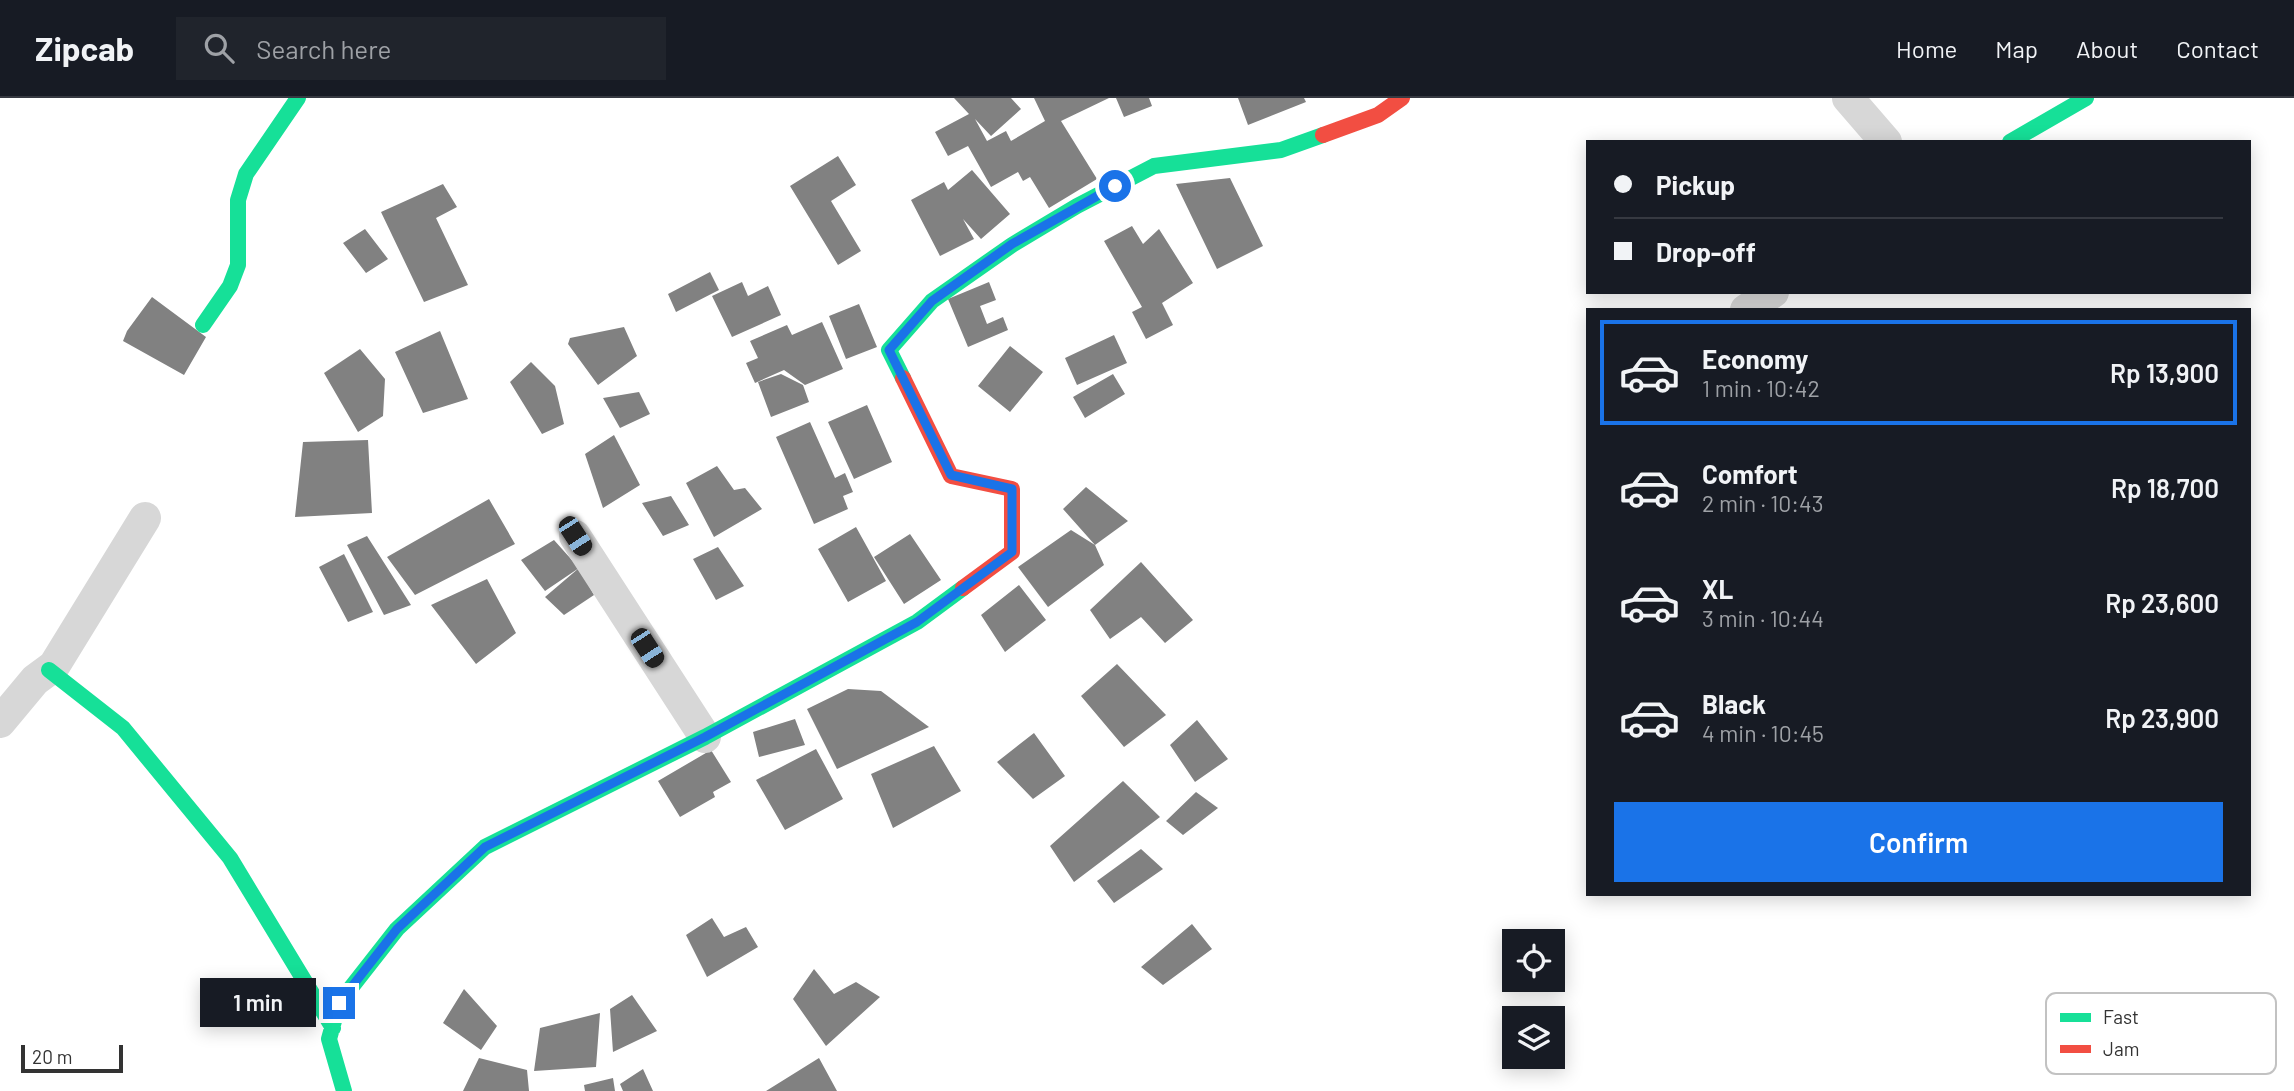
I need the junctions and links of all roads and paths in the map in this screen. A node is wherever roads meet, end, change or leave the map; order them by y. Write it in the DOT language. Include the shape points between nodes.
graph roads {
  1 [pos="298,98"];
  2 [pos="1402,98"];
  3 [pos="1848,98"];
  4 [pos="2086,98"];
  5 [pos="1884,140"];
  6 [pos="2013,140"];
  7 [pos="1770,294"];
  8 [pos="1749,308"];
  9 [pos="202,325"];
  10 [pos="145,518"];
  11 [pos="575,536"];
  12 [pos="49,670"];
  13 [pos="0,722"];
  14 [pos="705,737"];
  15 [pos="333,1028"];
  16 [pos="344,1091"];
  1 -- 9 [label="street" via="246,174 238,200 238,265 230,286"];
  2 -- 14 [label="street" via="1378,115 1281,150 1154,166 1012,244 932,301 889,350 951,475 1012,489 1012,552 917,622"];
  3 -- 5 [label="street"];
  4 -- 6 [label="street"];
  7 -- 8 [label="street"];
  10 -- 12 [label="street"];
  11 -- 14 [label="street"];
  12 -- 13 [label="street"];
  12 -- 15 [label="street" via="123,728 230,858"];
  14 -- 15 [label="street" via="485,847 397,929 339,1003"];
  15 -- 16 [label="street" via="329,1039"];
}
